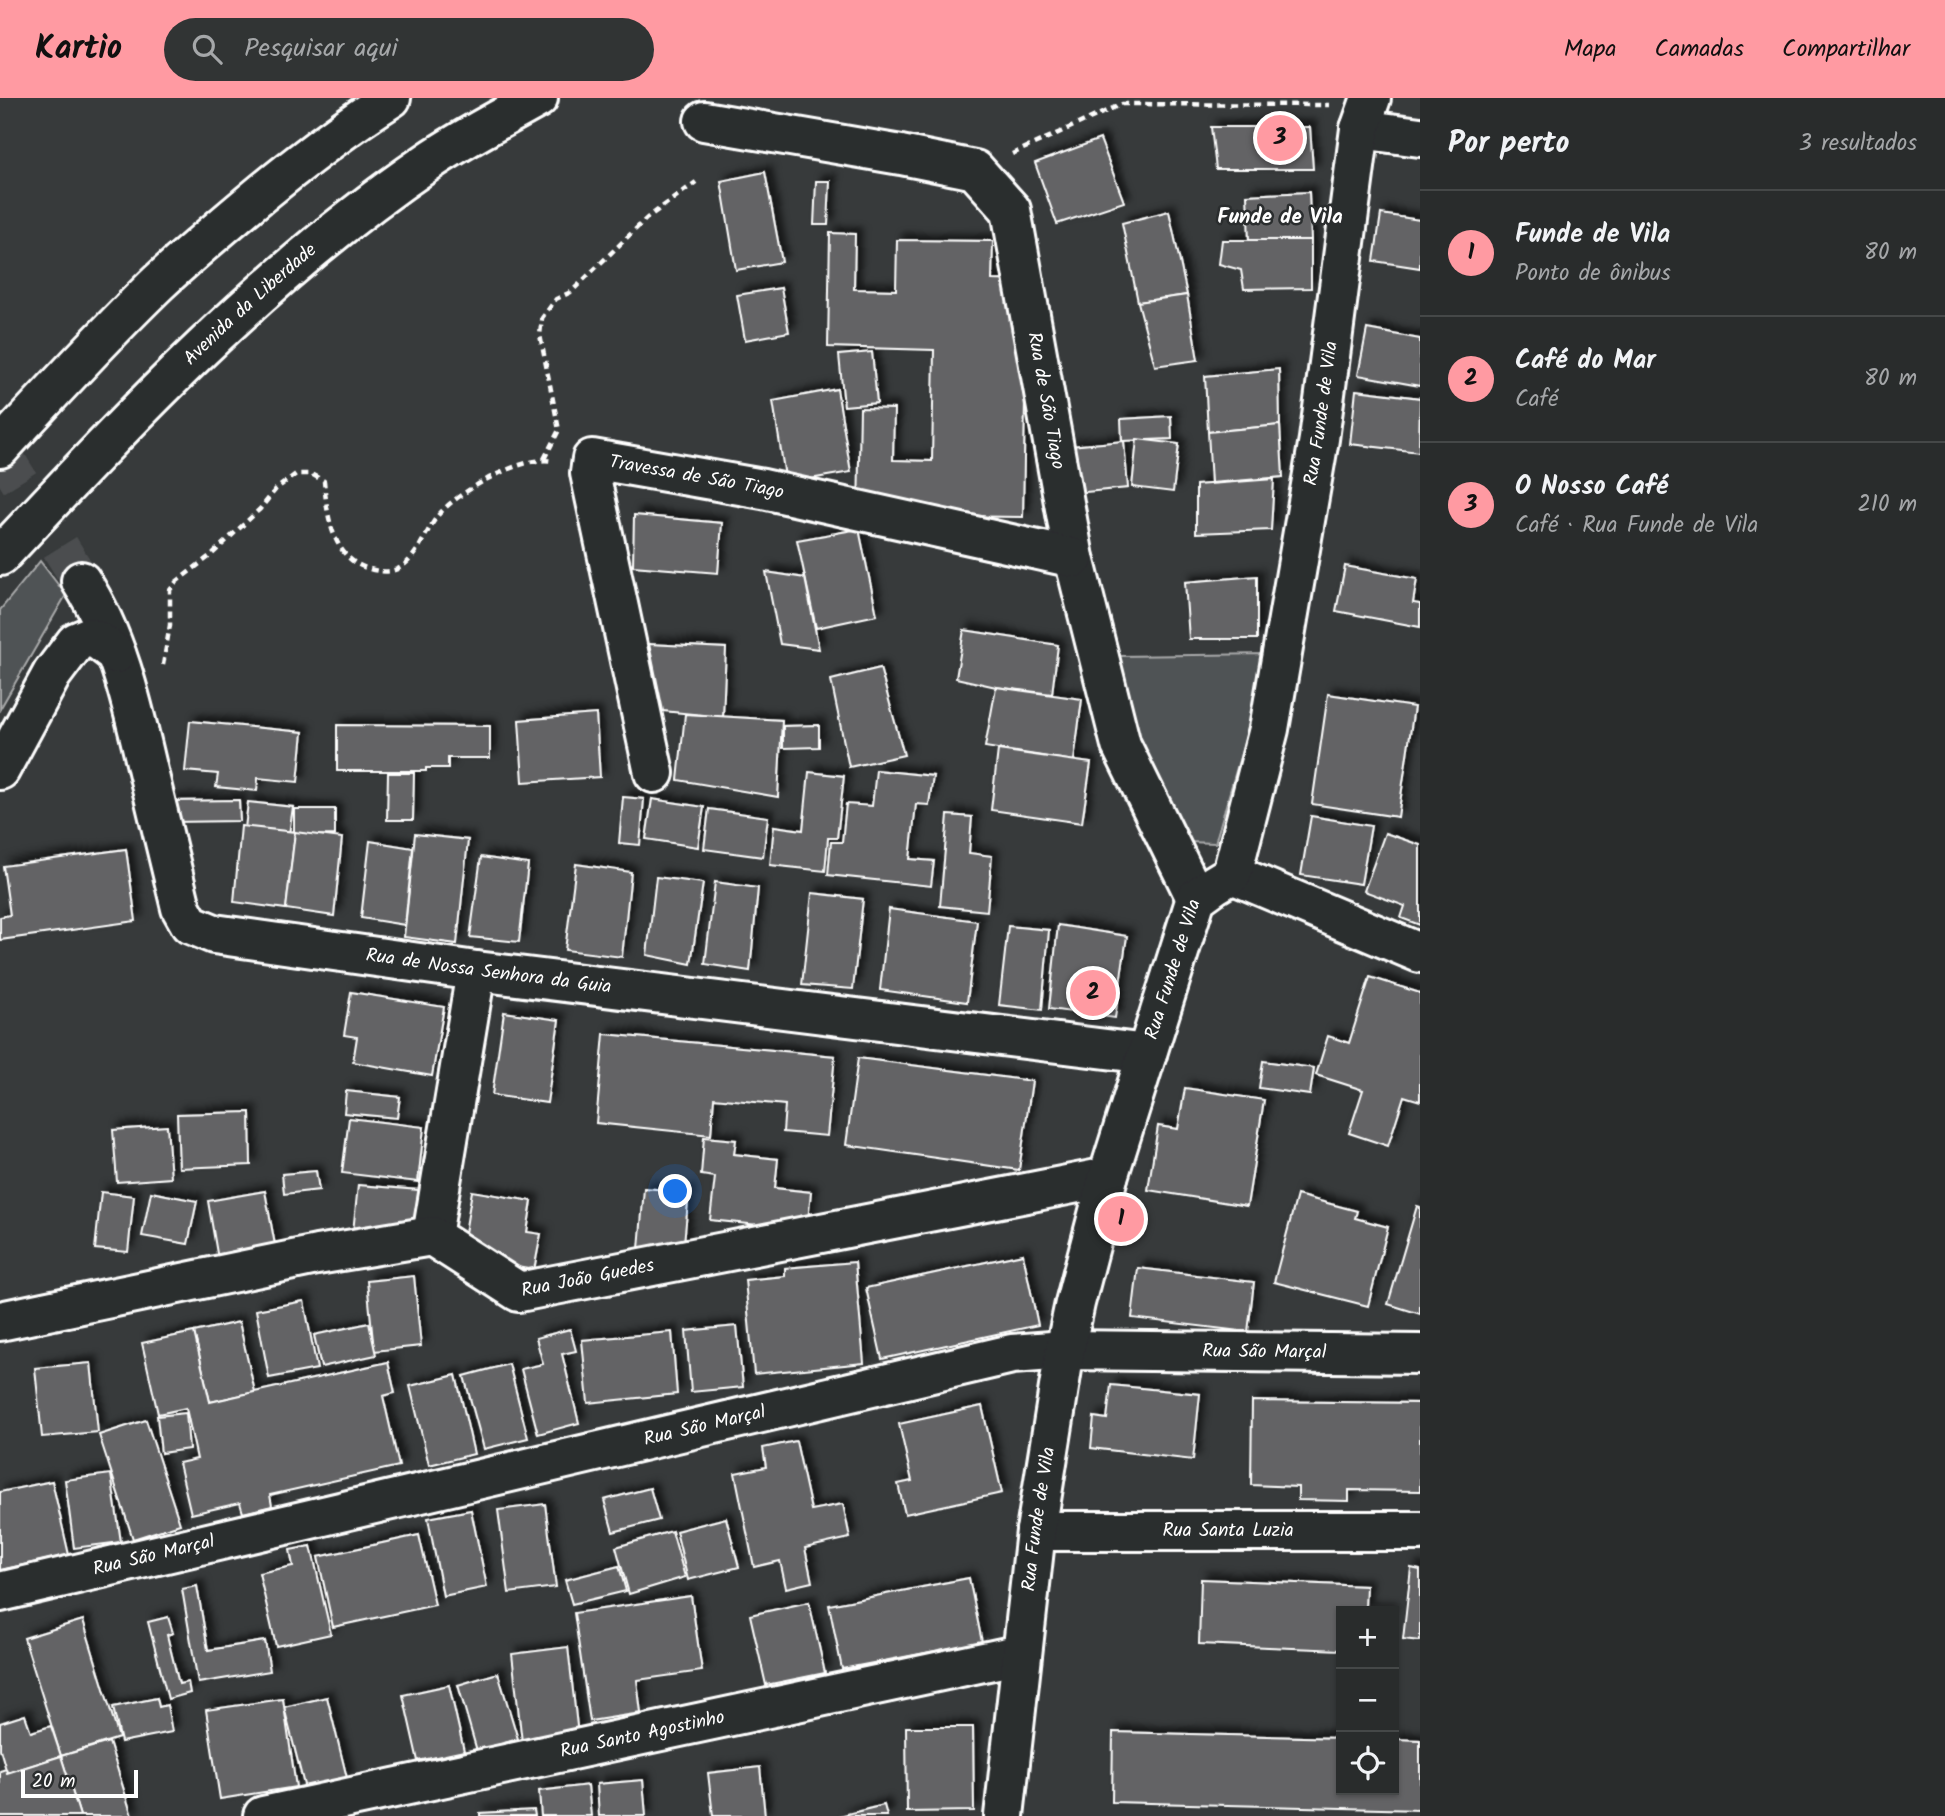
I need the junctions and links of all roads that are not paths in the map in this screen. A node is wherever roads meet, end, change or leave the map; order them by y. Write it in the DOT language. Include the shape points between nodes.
graph roads {
  1 [pos="391,98"];
  2 [pos="538,98"];
  3 [pos="1366,111"];
  4 [pos="704,121"];
  5 [pos="1420,137"];
  6 [pos="0,448"];
  7 [pos="0,556"];
  8 [pos="1074,558"];
  9 [pos="80,581"];
  10 [pos="116,654"];
  11 [pos="0,770"];
  12 [pos="654,773"];
  13 [pos="1233,874"];
  14 [pos="1196,898"];
  15 [pos="1420,953"];
  16 [pos="476,971"];
  17 [pos="1147,1054"];
  18 [pos="1108,1177"];
  19 [pos="432,1236"];
  20 [pos="0,1321"];
  21 [pos="1065,1350"];
  22 [pos="1420,1354"];
  23 [pos="1036,1531"];
  24 [pos="1420,1531"];
  25 [pos="0,1592"];
  26 [pos="1021,1654"];
  27 [pos="263,1816"];
  28 [pos="1004,1816"];
  1 -- 6 [label="main road" via="288,172 159,282"];
  2 -- 7 [label="main road, Avenida da Liberdade" via="429,161 268,285 143,405"];
  3 -- 5 [label="main road"];
  3 -- 13 [label="main road, Rua Funde de Vila" via="1319,439 1269,729"];
  4 -- 8 [label="main road, Rua de São Tiago" via="975,170 1010,210"];
  8 -- 12 [label="main road, Travessa de São Tiago" via="750,486 592,459"];
  8 -- 14 [label="main road, Rua de São Tiago" via="1121,745"];
  9 -- 10 [label="main road, Rua de Nossa Senhora da Guia" via="96,604"];
  10 -- 11 [label="main road" via="88,636 76,642 52,674"];
  10 -- 16 [label="main road, Rua de Nossa Senhora da Guia" via="181,908 190,923 214,934"];
  13 -- 14 [label="main road, Rua Funde de Vila"];
  13 -- 15 [label="main road"];
  14 -- 17 [label="main road, Rua Funde de Vila"];
  16 -- 17 [label="main road, Rua de Nossa Senhora da Guia"];
  16 -- 19 [label="main road"];
  17 -- 18 [label="main road, Rua Funde de Vila"];
  18 -- 19 [label="main road, Rua João Guedes" via="519,1293"];
  18 -- 21 [label="main road, Rua Funde de Vila"];
  19 -- 20 [label="main road" via="317,1255"];
  21 -- 22 [label="main road, Rua São Marçal"];
  21 -- 23 [label="main road, Rua Funde de Vila"];
  21 -- 25 [label="main road, Rua São Marçal" via="1012,1354"];
  23 -- 24 [label="main road, Rua Santa Luzia"];
  23 -- 26 [label="main road, Rua Funde de Vila"];
  26 -- 27 [label="main road, Rua Santo Agostinho"];
  26 -- 28 [label="main road, Rua Funde de Vila"];
}
